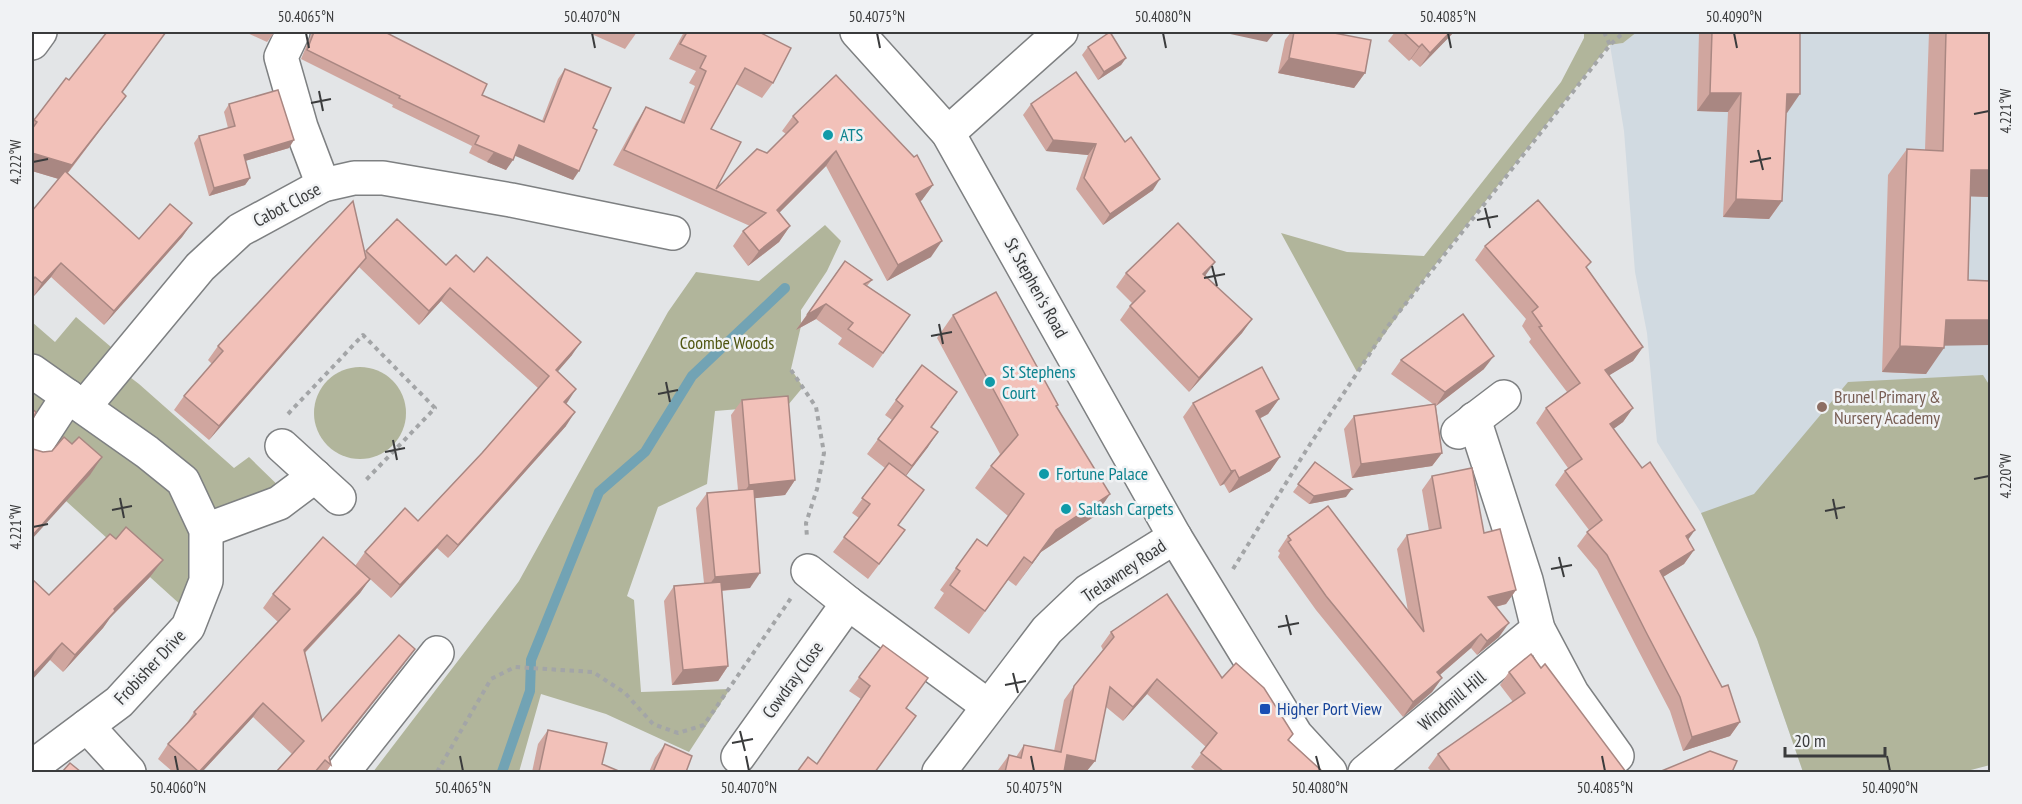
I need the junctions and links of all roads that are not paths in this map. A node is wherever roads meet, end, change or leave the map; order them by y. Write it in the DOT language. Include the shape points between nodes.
graph roads {
  1 [pos="40,32"];
  2 [pos="293,32"];
  3 [pos="857,32"];
  4 [pos="1061,32"];
  5 [pos="32,43"];
  6 [pos="948,133"];
  7 [pos="323,185"];
  8 [pos="673,234"];
  9 [pos="32,371"];
  10 [pos="1504,396"];
  11 [pos="76,401"];
  12 [pos="282,446"];
  13 [pos="32,451"];
  14 [pos="315,476"];
  15 [pos="339,498"];
  16 [pos="206,530"];
  17 [pos="1174,537"];
  18 [pos="808,571"];
  19 [pos="848,603"];
  20 [pos="1538,629"];
  21 [pos="437,653"];
  22 [pos="988,706"];
  23 [pos="87,726"];
  24 [pos="1617,756"];
  25 [pos="738,757"];
  26 [pos="32,767"];
  27 [pos="129,772"];
  28 [pos="343,772"];
  29 [pos="939,772"];
  30 [pos="1330,772"];
  31 [pos="1365,772"];
  1 -- 5 [label="street"];
  2 -- 7 [label="street" via="281,57"];
  3 -- 6 [label="street, St Stephen's Road"];
  4 -- 6 [label="street"];
  6 -- 17 [label="street, St Stephen's Road"];
  7 -- 8 [label="street, Cabot Close" via="354,178 384,178"];
  7 -- 11 [label="street, Cabot Close" via="240,230 200,267"];
  9 -- 11 [label="street, Frobisher Drive"];
  10 -- 20 [label="street" via="1465,427 1526,580"];
  11 -- 13 [label="street, Cabot Close"];
  11 -- 16 [label="street, Frobisher Drive" via="183,481"];
  12 -- 14 [label="street"];
  14 -- 15 [label="street"];
  14 -- 16 [label="street" via="279,503"];
  16 -- 23 [label="street, Frobisher Drive" via="206,581 188,627 118,702"];
  17 -- 22 [label="street, Trelawney Road" via="1088,591 1047,630"];
  17 -- 30 [label="street, St Stephen's Road" via="1296,735"];
  18 -- 19 [label="street"];
  19 -- 22 [label="street"];
  19 -- 25 [label="street, Cowdray Close"];
  20 -- 24 [label="street" via="1572,693"];
  20 -- 31 [label="street, Windmill Hill"];
  21 -- 28 [label="street"];
  22 -- 29 [label="street, Trelawney Road"];
  23 -- 26 [label="street, Frobisher Drive"];
  23 -- 27 [label="street"];
}
